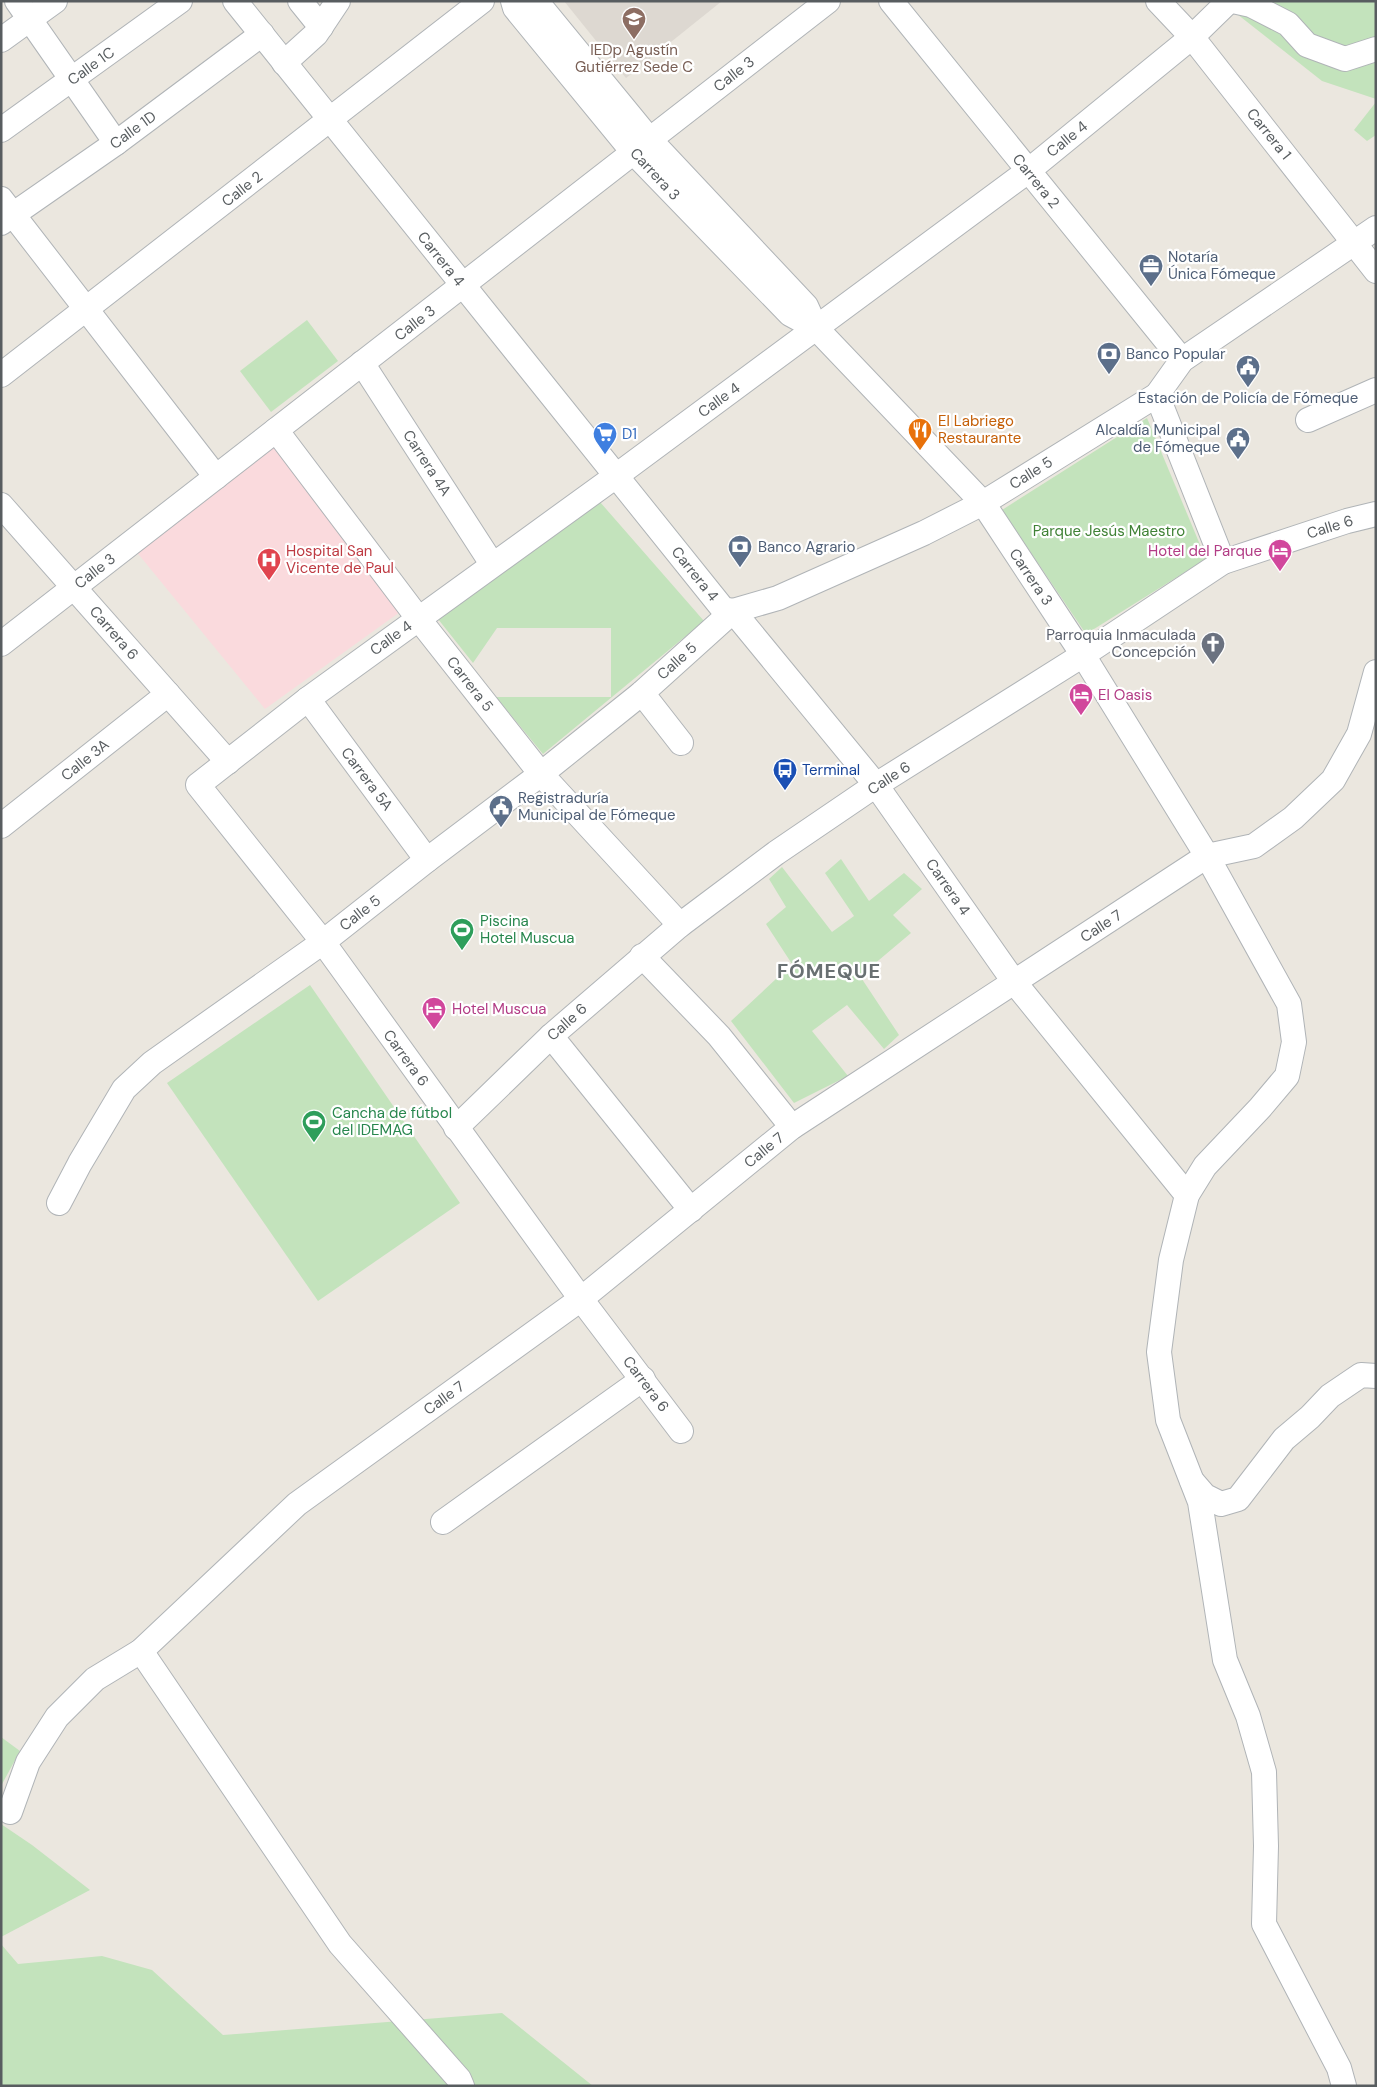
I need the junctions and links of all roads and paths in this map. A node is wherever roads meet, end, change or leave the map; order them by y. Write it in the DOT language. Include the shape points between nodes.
graph roads {
  1 [pos="55,1"];
  2 [pos="180,1"];
  3 [pos="235,1"];
  4 [pos="300,1"];
  5 [pos="338,1"];
  6 [pos="482,1"];
  7 [pos="513,1"];
  8 [pos="536,1"];
  9 [pos="828,1"];
  10 [pos="891,1"];
  11 [pos="1158,1"];
  12 [pos="1229,1"];
  13 [pos="1233,1"];
  14 [pos="23,10"];
  15 [pos="321,27"];
  16 [pos="262,34"];
  17 [pos="1192,37"];
  18 [pos="1,40"];
  19 [pos="1376,49"];
  20 [pos="284,63"];
  21 [pos="72,79"];
  22 [pos="331,120"];
  23 [pos="1,130"];
  24 [pos="116,143"];
  25 [pos="642,146"];
  26 [pos="1028,171"];
  27 [pos="5,212"];
  28 [pos="1376,228"];
  29 [pos="1355,243"];
  30 [pos="1376,271"];
  31 [pos="463,285"];
  32 [pos="86,309"];
  33 [pos="816,328"];
  34 [pos="1182,360"];
  35 [pos="362,363"];
  36 [pos="4,368"];
  37 [pos="1376,390"];
  38 [pos="1157,395"];
  39 [pos="1308,420"];
  40 [pos="276,430"];
  41 [pos="616,476"];
  42 [pos="216,477"];
  43 [pos="982,503"];
  44 [pos="1,505"];
  45 [pos="1376,514"];
  46 [pos="1223,562"];
  47 [pos="492,564"];
  48 [pos="74,587"];
  49 [pos="733,611"];
  50 [pos="418,618"];
  51 [pos="1,644"];
  52 [pos="1083,655"];
  53 [pos="1376,672"];
  54 [pos="642,693"];
  55 [pos="168,694"];
  56 [pos="308,699"];
  57 [pos="681,743"];
  58 [pos="228,762"];
  59 [pos="541,774"];
  60 [pos="198,785"];
  61 [pos="876,785"];
  62 [pos="1,826"];
  63 [pos="1208,856"];
  64 [pos="427,860"];
  65 [pos="680,925"];
  66 [pos="323,942"];
  67 [pos="642,956"];
  68 [pos="1015,983"];
  69 [pos="551,1036"];
  70 [pos="792,1127"];
  71 [pos="456,1128"];
  72 [pos="1187,1195"];
  73 [pos="59,1203"];
  74 [pos="690,1210"];
  75 [pos="581,1299"];
  76 [pos="1376,1376"];
  77 [pos="642,1379"];
  78 [pos="682,1431"];
  79 [pos="1190,1478"];
  80 [pos="443,1522"];
  81 [pos="141,1651"];
  82 [pos="10,1812"];
  83 [pos="462,2086"];
  84 [pos="1344,2086"];
  1 -- 14 [label="street"];
  2 -- 21 [label="street, Calle 1C"];
  3 -- 16 [label="street, Carrera 4"];
  4 -- 15 [label="street"];
  5 -- 15 [label="street"];
  6 -- 22 [label="street, Calle 2"];
  7 -- 25 [label="street, Carrera 3" via="515,8"];
  8 -- 25 [label="street, Carrera 3"];
  9 -- 25 [label="street, Calle 3"];
  10 -- 26 [label="street, Carrera 2"];
  11 -- 17 [label="street, Carrera 1"];
  12 -- 17 [label="street, Calle 4"];
  13 -- 19 [label="street" via="1251,5 1288,24 1307,45 1346,59"];
  14 -- 18 [label="street"];
  14 -- 21 [label="street"];
  15 -- 20 [label="street"];
  16 -- 20 [label="street, Carrera 4"];
  16 -- 24 [label="street, Calle 1D"];
  17 -- 26 [label="street, Calle 4"];
  17 -- 29 [label="street, Carrera 1"];
  20 -- 22 [label="street, Carrera 4"];
  21 -- 23 [label="street, Calle 1C"];
  21 -- 24 [label="street"];
  22 -- 31 [label="street, Carrera 4"];
  22 -- 32 [label="street, Calle 2"];
  24 -- 27 [label="street, Calle 1D"];
  25 -- 31 [label="street, Calle 3"];
  25 -- 33 [label="street, Carrera 3" via="790,314"];
  26 -- 33 [label="street, Calle 4"];
  26 -- 34 [label="street, Carrera 2"];
  27 -- 32 [label="street"];
  28 -- 29 [label="street, Calle 5"];
  29 -- 30 [label="street, Carrera 1"];
  29 -- 34 [label="street, Calle 5"];
  31 -- 35 [label="street, Calle 3"];
  31 -- 41 [label="street, Carrera 4"];
  32 -- 36 [label="street, Calle 2"];
  32 -- 42 [label="street"];
  33 -- 41 [label="street, Calle 4"];
  33 -- 43 [label="street, Carrera 3"];
  34 -- 38 [label="street, Calle 5"];
  35 -- 40 [label="street, Calle 3"];
  35 -- 47 [label="street, Carrera 4A"];
  37 -- 39 [label="street"];
  38 -- 43 [label="street, Calle 5"];
  38 -- 46 [label="street"];
  40 -- 42 [label="street, Calle 3"];
  40 -- 50 [label="street, Carrera 5"];
  41 -- 47 [label="street, Calle 4"];
  41 -- 49 [label="street, Carrera 4" via="722,609"];
  42 -- 48 [label="street, Calle 3"];
  43 -- 49 [label="street, Calle 5" via="924,533 778,598"];
  43 -- 52 [label="street, Carrera 3"];
  44 -- 48 [label="street, Carrera 6"];
  45 -- 46 [label="street, Calle 6" via="1347,520"];
  46 -- 52 [label="street, Calle 6"];
  47 -- 50 [label="street, Calle 4"];
  48 -- 51 [label="street, Calle 3"];
  48 -- 55 [label="street, Carrera 6"];
  49 -- 54 [label="street, Calle 5"];
  49 -- 61 [label="street, Carrera 4"];
  50 -- 56 [label="street, Calle 4"];
  50 -- 59 [label="street, Carrera 5"];
  52 -- 61 [label="street, Calle 6"];
  52 -- 63 [label="street, Carrera 3"];
  53 -- 63 [label="street, Calle 7" via="1359,734 1333,780 1293,818 1254,846"];
  54 -- 57 [label="street"];
  54 -- 59 [label="street, Calle 5"];
  55 -- 58 [label="street, Carrera 6"];
  55 -- 62 [label="street, Calle 3A"];
  56 -- 58 [label="street, Calle 4"];
  56 -- 64 [label="street, Carrera 5A"];
  58 -- 60 [label="street, Calle 4"];
  59 -- 64 [label="street, Calle 5"];
  59 -- 65 [label="street, Carrera 5"];
  60 -- 66 [label="street, Carrera 6"];
  61 -- 65 [label="street, Calle 6" via="776,853"];
  61 -- 68 [label="street, Carrera 4"];
  63 -- 68 [label="street, Calle 7"];
  63 -- 72 [label="street, Carrera 3" via="1290,1004 1294,1042 1287,1076 1205,1166"];
  64 -- 66 [label="street, Calle 5"];
  65 -- 67 [label="street, Calle 6"];
  66 -- 71 [label="street, Carrera 6"];
  66 -- 73 [label="street, Calle 5" via="152,1063 124,1089"];
  67 -- 69 [label="street, Calle 6"];
  67 -- 70 [label="street" via="718,1036"];
  68 -- 70 [label="street, Calle 7"];
  68 -- 72 [label="street, Carrera 4"];
  69 -- 71 [label="street, Calle 6"];
  69 -- 74 [label="street"];
  70 -- 74 [label="street, Calle 7"];
  71 -- 75 [label="street, Carrera 6"];
  72 -- 79 [label="street, Carrera 3" via="1171,1260 1159,1352 1168,1420"];
  74 -- 75 [label="street, Calle 7"];
  75 -- 77 [label="street, Carrera 6"];
  75 -- 81 [label="street, Calle 7" via="297,1504"];
  76 -- 79 [label="street" via="1361,1376 1330,1396 1284,1439 1238,1499 1221,1504 1205,1496"];
  77 -- 78 [label="street, Carrera 6"];
  77 -- 80 [label="street"];
  79 -- 84 [label="street, Carrera 3" via="1200,1502 1225,1660 1248,1716 1264,1772 1264,1924 1339,2068"];
  81 -- 82 [label="street, Calle 7" via="95,1679 57,1717 28,1762"];
  81 -- 83 [label="street" via="340,1944"];
}
